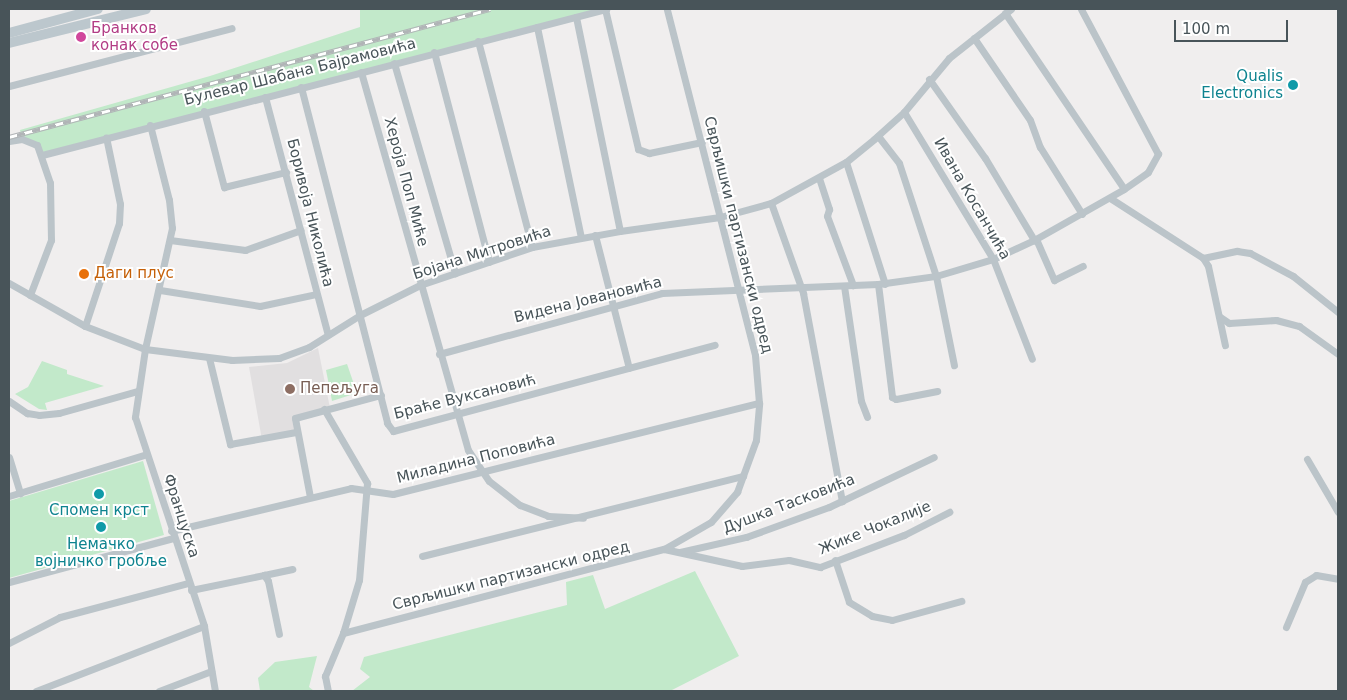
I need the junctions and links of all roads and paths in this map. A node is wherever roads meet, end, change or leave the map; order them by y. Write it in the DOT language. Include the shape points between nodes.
graph roads {
  1 [pos="98,9"];
  2 [pos="146,9"];
  3 [pos="605,9"];
  4 [pos="667,9"];
  5 [pos="1081,9"];
  6 [pos="1008,11"];
  7 [pos="576,17"];
  8 [pos="537,27"];
  9 [pos="232,28"];
  10 [pos="9,34"];
  11 [pos="974,38"];
  12 [pos="478,41"];
  13 [pos="9,43"];
  14 [pos="434,52"];
  15 [pos="394,63"];
  16 [pos="361,72"];
  17 [pos="929,79"];
  18 [pos="9,86"];
  19 [pos="301,87"];
  20 [pos="265,97"];
  21 [pos="204,111"];
  22 [pos="904,112"];
  23 [pos="150,125"];
  24 [pos="878,136"];
  25 [pos="106,137"];
  26 [pos="9,141"];
  27 [pos="702,142"];
  28 [pos="42,155"];
  29 [pos="846,162"];
  30 [pos="286,172"];
  31 [pos="819,178"];
  32 [pos="1124,189"];
  33 [pos="1110,198"];
  34 [pos="771,203"];
  35 [pos="1082,214"];
  36 [pos="720,217"];
  37 [pos="302,230"];
  38 [pos="620,231"];
  39 [pos="596,235"];
  40 [pos="581,237"];
  41 [pos="170,240"];
  42 [pos="1035,240"];
  43 [pos="532,247"];
  44 [pos="1203,258"];
  45 [pos="993,259"];
  46 [pos="489,262"];
  47 [pos="1083,266"];
  48 [pos="455,273"];
  49 [pos="936,276"];
  50 [pos="9,283"];
  51 [pos="881,284"];
  52 [pos="420,285"];
  53 [pos="853,285"];
  54 [pos="799,286"];
  55 [pos="844,286"];
  56 [pos="738,289"];
  57 [pos="160,290"];
  58 [pos="316,294"];
  59 [pos="30,295"];
  60 [pos="613,305"];
  61 [pos="1338,312"];
  62 [pos="360,315"];
  63 [pos="1219,316"];
  64 [pos="85,326"];
  65 [pos="328,335"];
  66 [pos="715,345"];
  67 [pos="1225,345"];
  68 [pos="145,349"];
  69 [pos="439,354"];
  70 [pos="1338,354"];
  71 [pos="209,358"];
  72 [pos="1032,359"];
  73 [pos="954,365"];
  74 [pos="629,368"];
  75 [pos="138,391"];
  76 [pos="937,391"];
  77 [pos="381,395"];
  78 [pos="9,401"];
  79 [pos="759,403"];
  80 [pos="324,409"];
  81 [pos="455,415"];
  82 [pos="867,417"];
  83 [pos="296,432"];
  84 [pos="148,454"];
  85 [pos="9,457"];
  86 [pos="934,457"];
  87 [pos="1307,459"];
  88 [pos="481,472"];
  89 [pos="743,476"];
  90 [pos="366,488"];
  91 [pos="20,492"];
  92 [pos="9,496"];
  93 [pos="310,497"];
  94 [pos="842,501"];
  95 [pos="949,512"];
  96 [pos="1338,512"];
  97 [pos="583,518"];
  98 [pos="172,535"];
  99 [pos="664,549"];
  100 [pos="678,552"];
  101 [pos="422,556"];
  102 [pos="835,560"];
  103 [pos="292,570"];
  104 [pos="264,575"];
  105 [pos="1338,579"];
  106 [pos="9,582"];
  107 [pos="188,582"];
  108 [pos="191,590"];
  109 [pos="961,601"];
  110 [pos="204,626"];
  111 [pos="1286,627"];
  112 [pos="343,633"];
  113 [pos="279,634"];
  114 [pos="9,643"];
  115 [pos="212,671"];
  116 [pos="36,691"];
  117 [pos="159,691"];
  118 [pos="215,691"];
  119 [pos="328,691"];
  1 -- 10 [label="main road"];
  2 -- 13 [label="main road"];
  3 -- 7 [label="street, Булевар Шабана Бајрамовића"];
  3 -- 27 [label="street" via="638,149 649,153"];
  4 -- 27 [label="street, Сврљишки партизански одред"];
  5 -- 32 [label="street, Видена Јовановића" via="1158,154 1148,172"];
  6 -- 11 [label="street, Бојана Митровића"];
  6 -- 32 [label="street"];
  7 -- 8 [label="street, Булевар Шабана Бајрамовића"];
  7 -- 38 [label="street"];
  8 -- 12 [label="street, Булевар Шабана Бајрамовића"];
  8 -- 40 [label="street"];
  9 -- 18 [label="street"];
  11 -- 17 [label="street, Бојана Митровића"];
  11 -- 35 [label="street" via="1030,120 1040,147"];
  12 -- 14 [label="street, Булевар Шабана Бајрамовића"];
  12 -- 43 [label="street"];
  14 -- 15 [label="street, Булевар Шабана Бајрамовића"];
  14 -- 46 [label="street"];
  15 -- 16 [label="street, Булевар Шабана Бајрамовића"];
  15 -- 48 [label="street"];
  16 -- 19 [label="street, Булевар Шабана Бајрамовића"];
  16 -- 52 [label="street, Хероја Поп Миће"];
  17 -- 22 [label="street, Бојана Митровића"];
  17 -- 42 [label="street"];
  19 -- 20 [label="street, Булевар Шабана Бајрамовића"];
  19 -- 62 [label="street, Браће Вуксановић"];
  20 -- 21 [label="street, Булевар Шабана Бајрамовића"];
  20 -- 30 [label="street, Боривоја Николића"];
  21 -- 23 [label="street, Булевар Шабана Бајрамовића"];
  21 -- 30 [label="street" via="224,188"];
  22 -- 24 [label="street, Бојана Митровића"];
  22 -- 45 [label="street, Ивана Косанчића"];
  23 -- 25 [label="street, Булевар Шабана Бајрамовића"];
  23 -- 41 [label="street, Француска" via="169,200"];
  24 -- 29 [label="street, Бојана Митровића"];
  24 -- 49 [label="street" via="899,163"];
  25 -- 28 [label="street, Булевар Шабана Бајрамовића"];
  25 -- 64 [label="street" via="120,204 119,223"];
  26 -- 28 [label="street" via="22,138 32,141"];
  27 -- 36 [label="street, Сврљишки партизански одред"];
  28 -- 59 [label="street" via="50,183 51,240"];
  29 -- 31 [label="street, Бојана Митровића"];
  29 -- 51 [label="street"];
  30 -- 37 [label="street, Боривоја Николића"];
  31 -- 34 [label="street, Бојана Митровића"];
  31 -- 53 [label="street" via="827,216"];
  32 -- 33 [label="street, Видена Јовановића"];
  33 -- 35 [label="street, Видена Јовановића"];
  33 -- 44 [label="street"];
  34 -- 36 [label="street, Бојана Митровића"];
  34 -- 54 [label="street" via="788,243"];
  35 -- 42 [label="street, Видена Јовановића"];
  36 -- 38 [label="street, Бојана Митровића"];
  36 -- 56 [label="street, Сврљишки партизански одред"];
  37 -- 41 [label="street" via="245,250"];
  37 -- 58 [label="street, Боривоја Николића"];
  38 -- 39 [label="street, Бојана Митровића"];
  39 -- 40 [label="street, Бојана Митровића"];
  39 -- 60 [label="street"];
  40 -- 43 [label="street, Бојана Митровића"];
  41 -- 57 [label="street, Француска"];
  42 -- 45 [label="street, Видена Јовановића"];
  42 -- 47 [label="street" via="1054,280"];
  43 -- 46 [label="street, Бојана Митровића"];
  44 -- 61 [label="street" via="1237,251 1250,253 1293,276"];
  44 -- 63 [label="street"];
  45 -- 49 [label="street, Видена Јовановића"];
  45 -- 72 [label="street, Ивана Косанчића"];
  46 -- 48 [label="street, Бојана Митровића"];
  48 -- 52 [label="street, Бојана Митровића"];
  49 -- 51 [label="street, Видена Јовановића"];
  49 -- 73 [label="street"];
  50 -- 59 [label="street, Бојана Митровића"];
  51 -- 53 [label="street, Видена Јовановића"];
  51 -- 76 [label="street" via="892,397 896,399"];
  52 -- 62 [label="street, Бојана Митровића"];
  52 -- 69 [label="street, Хероја Поп Миће"];
  53 -- 55 [label="street, Видена Јовановића"];
  54 -- 55 [label="street, Видена Јовановића"];
  54 -- 56 [label="street, Видена Јовановића"];
  54 -- 94 [label="street" via="804,293"];
  55 -- 82 [label="street" via="861,401"];
  56 -- 60 [label="street, Видена Јовановића" via="662,293"];
  56 -- 79 [label="street, Сврљишки партизански одред" via="755,355"];
  57 -- 58 [label="street" via="260,306"];
  57 -- 68 [label="street, Француска"];
  58 -- 65 [label="street, Боривоја Николића"];
  59 -- 64 [label="street, Бојана Митровића"];
  60 -- 69 [label="street, Видена Јовановића"];
  60 -- 74 [label="street"];
  62 -- 65 [label="street, Бојана Митровића"];
  62 -- 77 [label="street, Браће Вуксановић"];
  63 -- 67 [label="street"];
  63 -- 70 [label="street" via="1229,323 1276,320 1299,326"];
  64 -- 68 [label="street, Бојана Митровића"];
  65 -- 71 [label="street, Бојана Митровића" via="279,358"];
  66 -- 74 [label="street, Браће Вуксановић"];
  68 -- 71 [label="street, Бојана Митровића"];
  68 -- 75 [label="street, Француска"];
  69 -- 81 [label="street, Хероја Поп Миће"];
  71 -- 83 [label="street" via="230,444 235,446"];
  74 -- 81 [label="street, Браће Вуксановић"];
  75 -- 78 [label="street" via="48,414 27,413"];
  75 -- 84 [label="street, Француска" via="134,417"];
  77 -- 80 [label="street"];
  77 -- 81 [label="street, Браће Вуксановић" via="392,431"];
  79 -- 88 [label="street, Миладина Поповића"];
  79 -- 89 [label="street, Сврљишки партизански одред" via="756,440"];
  80 -- 83 [label="street" via="297,416 294,420"];
  80 -- 90 [label="street" via="365,476"];
  81 -- 88 [label="street, Хероја Поп Миће" via="462,439"];
  83 -- 93 [label="street"];
  84 -- 91 [label="street"];
  84 -- 98 [label="street, Француска"];
  85 -- 91 [label="street"];
  86 -- 94 [label="street, Душка Тасковића"];
  87 -- 96 [label="street"];
  88 -- 90 [label="street, Миладина Поповића" via="390,495"];
  88 -- 97 [label="street, Хероја Поп Миће" via="507,497 535,512"];
  89 -- 97 [label="street, Хероја Поп Миће"];
  89 -- 99 [label="street, Сврљишки партизански одред" via="728,505 711,522"];
  90 -- 93 [label="street, Миладина Поповића"];
  90 -- 112 [label="street" via="359,580"];
  91 -- 92 [label="street"];
  93 -- 98 [label="street, Миладина Поповића"];
  94 -- 100 [label="street, Душка Тасковића" via="746,537"];
  95 -- 102 [label="street, Жике Чокалије" via="904,535"];
  97 -- 101 [label="street, Хероја Поп Миће"];
  98 -- 106 [label="street, Миладина Поповића"];
  98 -- 107 [label="street, Француска"];
  99 -- 100 [label="street, Жике Чокалије"];
  99 -- 112 [label="street, Сврљишки партизански одред"];
  100 -- 102 [label="street, Жике Чокалије" via="742,566 789,560 820,567"];
  102 -- 109 [label="street" via="848,602 872,616 892,620"];
  103 -- 104 [label="street"];
  104 -- 108 [label="street"];
  104 -- 113 [label="street"];
  105 -- 111 [label="street" via="1316,575 1305,582"];
  107 -- 108 [label="street, Француска"];
  107 -- 114 [label="street" via="60,617"];
  108 -- 110 [label="street, Француска"];
  110 -- 115 [label="street, Француска"];
  110 -- 116 [label="street"];
  112 -- 119 [label="street" via="325,676"];
  115 -- 117 [label="street"];
  115 -- 118 [label="street, Француска"];
}
